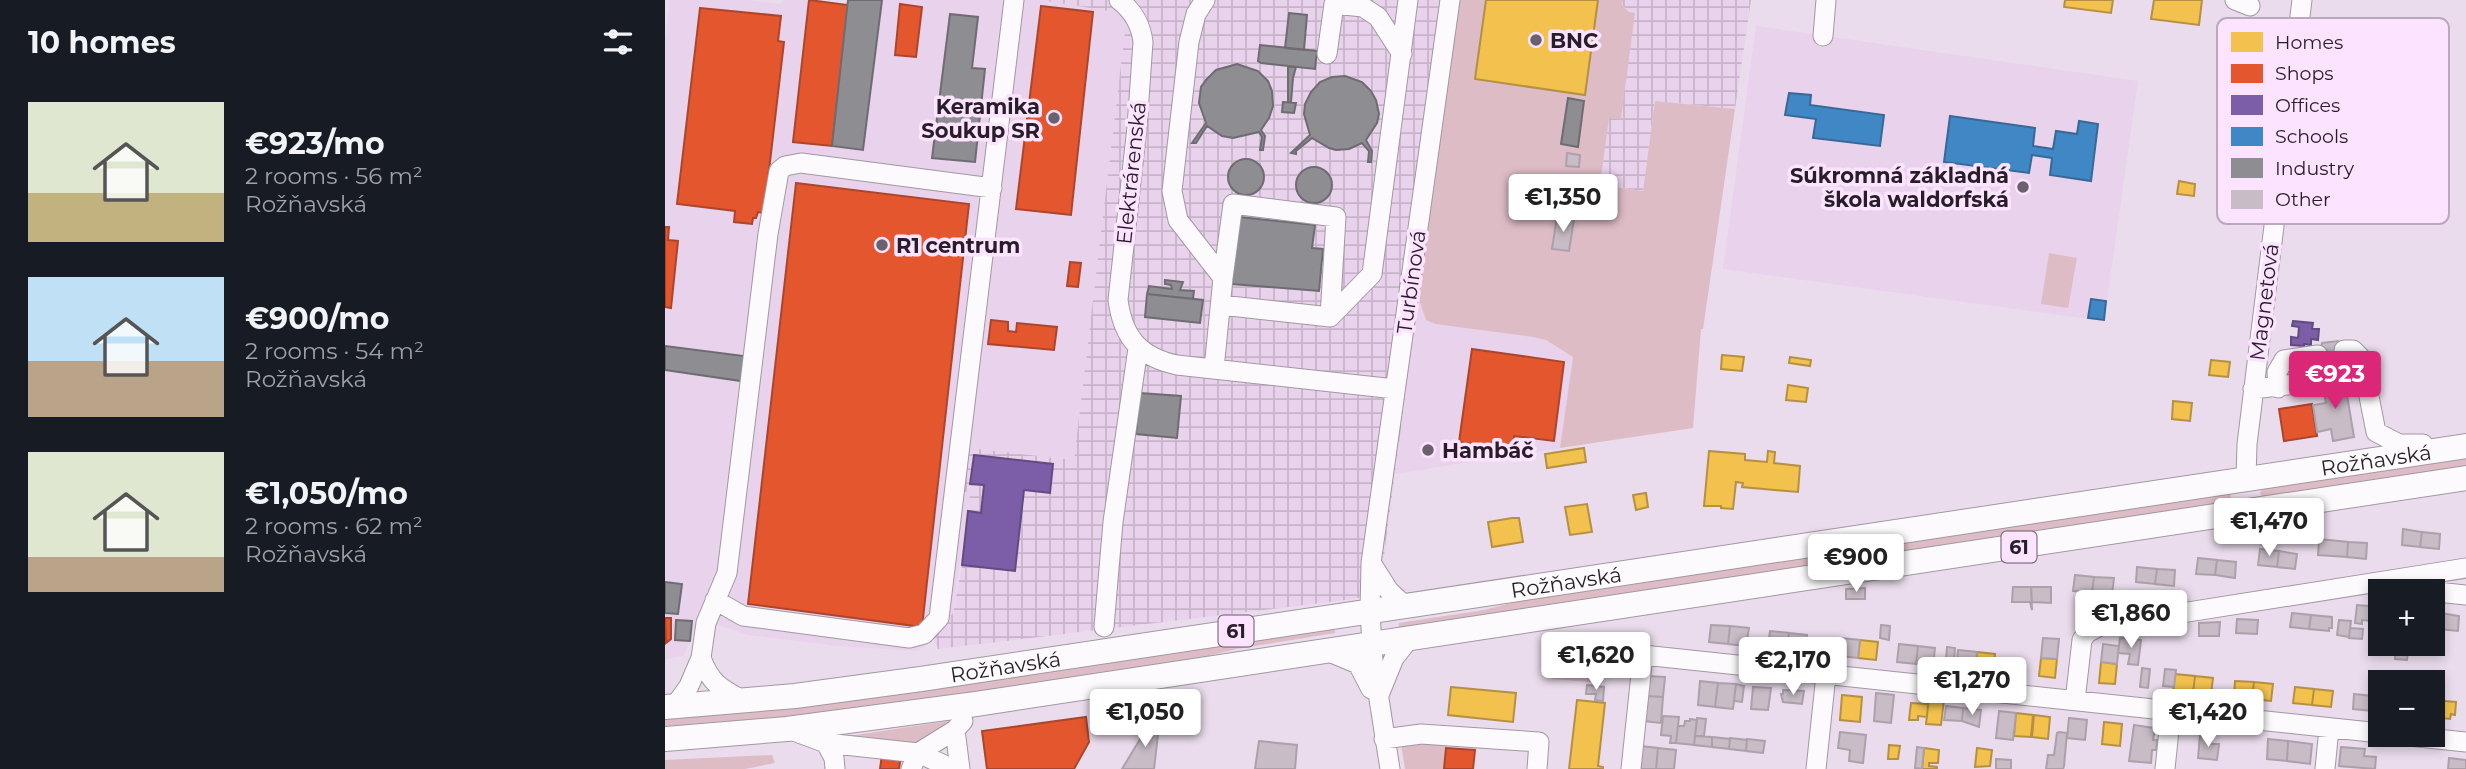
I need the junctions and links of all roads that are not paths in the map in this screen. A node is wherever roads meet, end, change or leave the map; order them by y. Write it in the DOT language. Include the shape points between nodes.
graph roads {
  1 [pos="1014,0"];
  2 [pos="1119,0"];
  3 [pos="1205,0"];
  4 [pos="1408,0"];
  5 [pos="1450,0"];
  6 [pos="1826,0"];
  7 [pos="2302,0"];
  8 [pos="2300,18"];
  9 [pos="1823,36"];
  10 [pos="1327,54"];
  11 [pos="1402,54"];
  12 [pos="992,188"];
  13 [pos="2274,224"];
  14 [pos="1223,278"];
  15 [pos="1221,304"];
  16 [pos="1330,317"];
  17 [pos="1138,348"];
  18 [pos="2344,351"];
  19 [pos="2318,355"];
  20 [pos="1214,369"];
  21 [pos="2365,376"];
  22 [pos="2278,388"];
  23 [pos="1395,389"];
  24 [pos="2253,389"];
  25 [pos="2466,445"];
  26 [pos="2466,478"];
  27 [pos="2246,479"];
  28 [pos="2249,512"];
  29 [pos="1371,563"];
  30 [pos="2466,568"];
  31 [pos="2396,579"];
  32 [pos="2368,583"];
  33 [pos="2445,593"];
  34 [pos="2466,595"];
  35 [pos="715,600"];
  36 [pos="1406,607"];
  37 [pos="1370,612"];
  38 [pos="1104,627"];
  39 [pos="1409,639"];
  40 [pos="1371,645"];
  41 [pos="1327,651"];
  42 [pos="701,658"];
  43 [pos="1826,675"];
  44 [pos="1377,700"];
  45 [pos="744,701"];
  46 [pos="2075,701"];
  47 [pos="976,704"];
  48 [pos="670,707"];
  49 [pos="2171,711"];
  50 [pos="2329,728"];
  51 [pos="787,729"];
  52 [pos="955,730"];
  53 [pos="2368,732"];
  54 [pos="665,739"];
  55 [pos="1384,739"];
  56 [pos="2445,740"];
  57 [pos="2466,742"];
  58 [pos="826,743"];
  59 [pos="914,761"];
  60 [pos="835,769"];
  61 [pos="953,769"];
  62 [pos="960,769"];
  63 [pos="1390,769"];
  64 [pos="1537,769"];
  65 [pos="1630,769"];
  66 [pos="1816,769"];
  67 [pos="2165,769"];
  68 [pos="2325,769"];
  1 -- 12 [label="street"];
  2 -- 17 [label="street, Elektrárenská" via="1135,18 1143,37 1118,300 1124,325"];
  3 -- 14 [label="street" via="1189,42 1172,191 1178,219"];
  4 -- 11 [label="street"];
  5 -- 23 [label="street, Turbínová"];
  6 -- 9 [label="street"];
  7 -- 8 [label="street, Magnetová"];
  10 -- 11 [label="street" via="1333,4 1363,8 1378,17"];
  11 -- 16 [label="street" via="1372,274"];
  12 -- 35 [label="street" via="801,163 779,171 729,561"];
  12 -- 35 [label="street" via="941,607 933,627 909,638 743,616"];
  13 -- 24 [label="street, Magnetová"];
  14 -- 15 [label="street"];
  14 -- 16 [label="street" via="1233,204 1335,217"];
  15 -- 16 [label="street"];
  15 -- 20 [label="street"];
  17 -- 20 [label="street" via="1166,362"];
  17 -- 38 [label="street" via="1112,522"];
  18 -- 21 [label="street" via="2353,350 2362,359"];
  19 -- 22 [label="street" via="2284,360 2277,372"];
  20 -- 23 [label="street"];
  21 -- 22 [label="street"];
  21 -- 25 [label="street" via="2376,432 2399,444"];
  22 -- 24 [label="street"];
  23 -- 29 [label="street, Turbínová"];
  24 -- 27 [label="street, Magnetová"];
  25 -- 27 [label="main road, Rožňavská / 61"];
  26 -- 28 [label="main road, Rožňavská / 61"];
  27 -- 28 [label="main road"];
  27 -- 36 [label="main road, Rožňavská / 61" via="1569,574"];
  28 -- 39 [label="main road, Rožňavská / 61"];
  29 -- 36 [label="street" via="1388,591"];
  29 -- 37 [label="street, Turbínová"];
  30 -- 31 [label="street"];
  32 -- 46 [label="street" via="2100,626 2082,639"];
  33 -- 34 [label="street"];
  35 -- 42 [label="street" via="705,623"];
  36 -- 37 [label="main road, Rožňavská / 61"];
  37 -- 40 [label="street, Turbínová"];
  37 -- 45 [label="main road, Rožňavská / 61"];
  39 -- 40 [label="main road, Rožňavská / 61"];
  39 -- 44 [label="street" via="1394,658"];
  40 -- 41 [label="main road, Rožňavská / 61"];
  40 -- 44 [label="street, Turbínová"];
  41 -- 44 [label="street" via="1357,664"];
  41 -- 47 [label="main road, Rožňavská / 61"];
  42 -- 45 [label="street" via="713,683"];
  42 -- 48 [label="street" via="689,686"];
  43 -- 46 [label="street"];
  43 -- 65 [label="street" via="1643,655"];
  43 -- 66 [label="street"];
  44 -- 55 [label="street"];
  45 -- 48 [label="main road, Rožňavská / 61"];
  46 -- 49 [label="street"];
  47 -- 51 [label="main road, Rožňavská / 61"];
  47 -- 52 [label="street"];
  49 -- 50 [label="street"];
  49 -- 67 [label="street"];
  50 -- 53 [label="street"];
  50 -- 68 [label="street"];
  51 -- 54 [label="main road, Rožňavská / 61"];
  51 -- 58 [label="street"];
  52 -- 59 [label="street"];
  52 -- 62 [label="street"];
  55 -- 63 [label="street"];
  55 -- 64 [label="street" via="1421,734 1539,742"];
  56 -- 57 [label="street"];
  58 -- 59 [label="street"];
  58 -- 60 [label="street"];
  59 -- 61 [label="street"];
}
